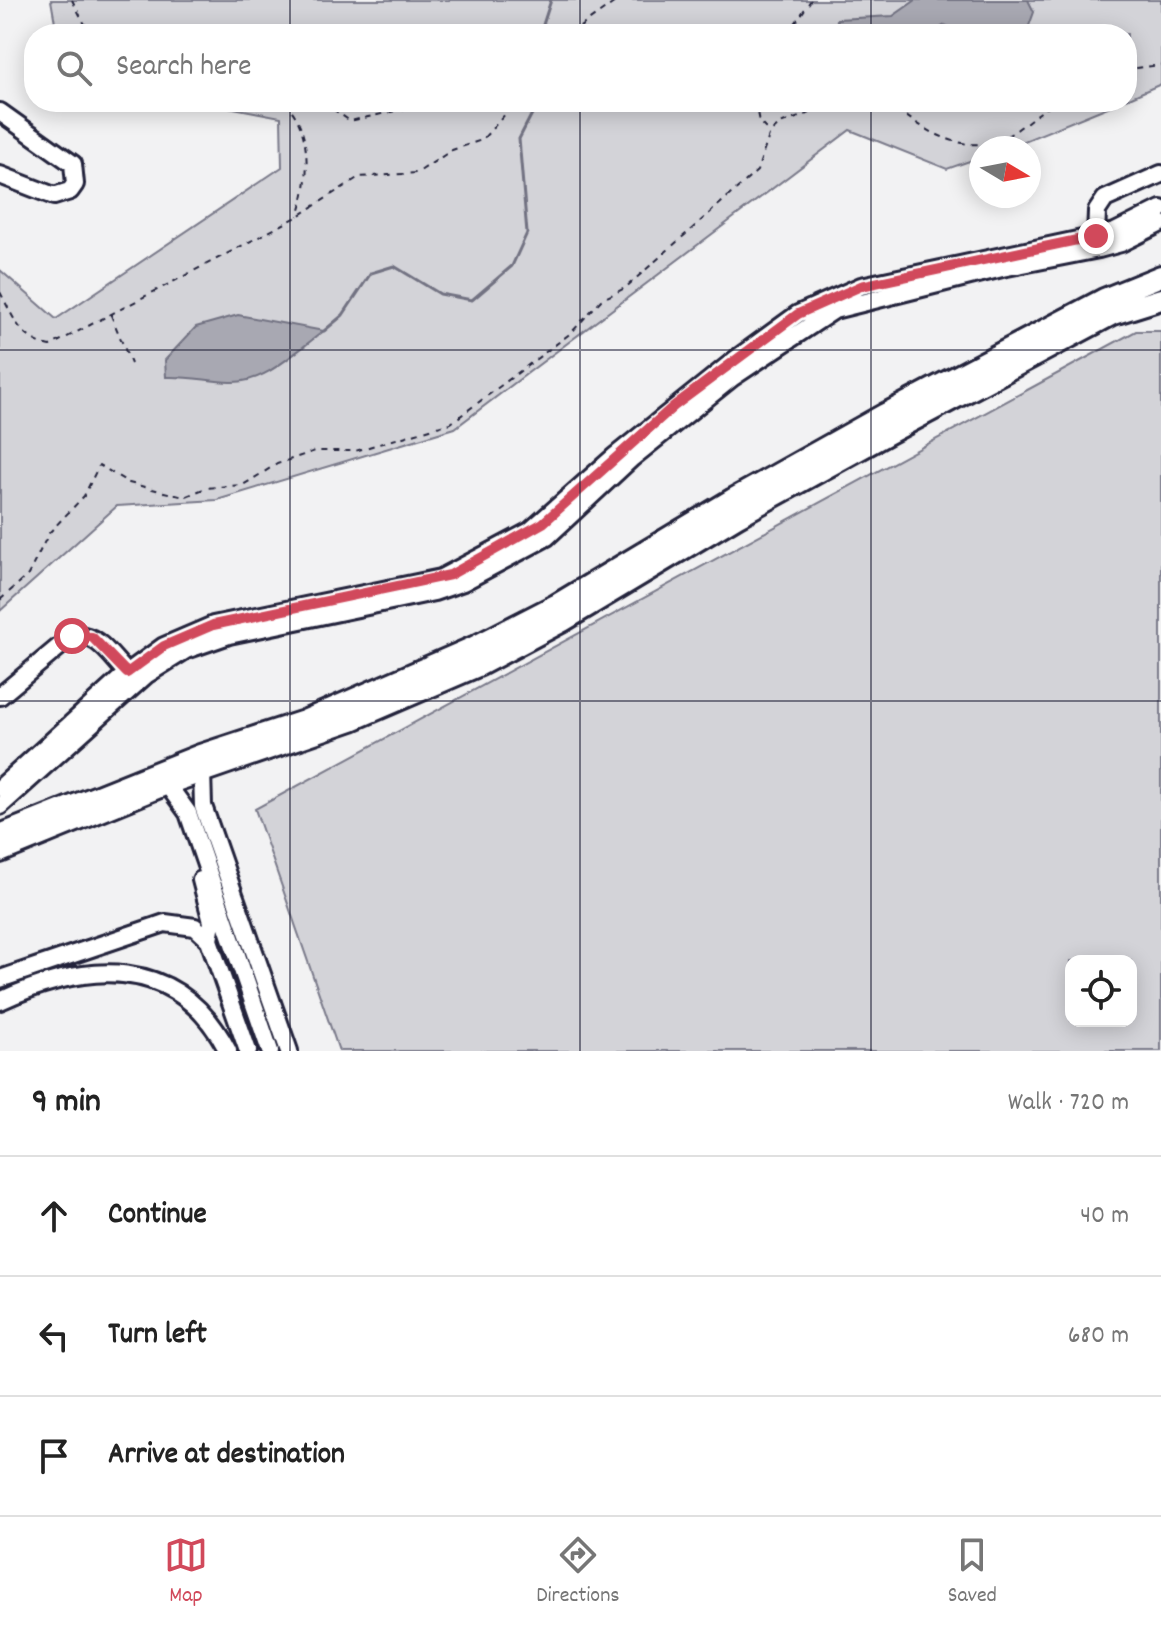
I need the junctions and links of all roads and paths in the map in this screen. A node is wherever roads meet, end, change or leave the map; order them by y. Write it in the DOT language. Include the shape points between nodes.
graph roads {
  1 [pos="72,0"];
  2 [pos="618,0"];
  3 [pos="811,0"];
  4 [pos="85,24"];
  5 [pos="584,24"];
  6 [pos="795,24"];
  7 [pos="1161,65"];
  8 [pos="1137,68"];
  9 [pos="0,112"];
  10 [pos="290,112"];
  11 [pos="337,112"];
  12 [pos="391,112"];
  13 [pos="507,112"];
  14 [pos="757,112"];
  15 [pos="813,112"];
  16 [pos="900,112"];
  17 [pos="1037,112"];
  18 [pos="770,133"];
  19 [pos="1161,174"];
  20 [pos="0,175"];
  21 [pos="1161,209"];
  22 [pos="297,217"];
  23 [pos="1161,223"];
  24 [pos="1096,236"];
  25 [pos="1000,263"];
  26 [pos="1161,276"];
  27 [pos="0,292"];
  28 [pos="1161,299"];
  29 [pos="111,314"];
  30 [pos="131,364"];
  31 [pos="590,487"];
  32 [pos="0,600"];
  33 [pos="127,673"];
  34 [pos="0,696"];
  35 [pos="58,744"];
  36 [pos="202,771"];
  37 [pos="167,784"];
  38 [pos="0,788"];
  39 [pos="0,806"];
  40 [pos="181,832"];
  41 [pos="0,835"];
  42 [pos="0,852"];
  43 [pos="209,940"];
  44 [pos="0,979"];
  45 [pos="0,1001"];
  46 [pos="228,1051"];
  47 [pos="248,1051"];
  48 [pos="270,1051"];
  49 [pos="289,1051"];
  1 -- 4 [label="path"];
  2 -- 5 [label="path"];
  3 -- 6 [label="path"];
  7 -- 8 [label="path"];
  9 -- 20 [label="street" via="73,164 76,173 70,191 54,196"];
  10 -- 22 [label="path" via="303,134 307,190"];
  11 -- 12 [label="path" via="350,121"];
  13 -- 22 [label="path" via="482,140 452,150 417,173 359,177"];
  14 -- 18 [label="path"];
  15 -- 18 [label="path"];
  16 -- 17 [label="path" via="947,141 983,145 1011,134"];
  18 -- 32 [label="path" via="757,171 625,288 601,300 571,333 451,423 355,451 315,451 277,464 243,485 206,488 184,497 129,483 99,465 84,496 49,533 28,575"];
  19 -- 24 [label="street" via="1100,204"];
  21 -- 24 [label="street"];
  22 -- 29 [label="path"];
  23 -- 25 [label="street" via="1121,243"];
  24 -- 25 [label="street"];
  25 -- 31 [label="street" via="862,301 818,319"];
  26 -- 41 [label="main road" via="1104,299 885,414 474,647 318,715 200,755"];
  27 -- 29 [label="path" via="23,335 50,346"];
  28 -- 36 [label="main road" via="1113,314 889,433 480,665 352,720"];
  29 -- 30 [label="path"];
  31 -- 33 [label="street" via="543,523 450,575 213,625 164,646"];
  31 -- 35 [label="street" via="547,537 449,588 229,635 186,650"];
  33 -- 34 [label="street" via="96,640 72,636"];
  33 -- 35 [label="street"];
  35 -- 38 [label="street"];
  35 -- 39 [label="street"];
  36 -- 37 [label="main road"];
  36 -- 49 [label="street" via="203,806"];
  37 -- 42 [label="main road"];
  37 -- 48 [label="street" via="188,813"];
  40 -- 43 [label="street" via="193,852 212,922"];
  43 -- 44 [label="street" via="195,927 165,923"];
  43 -- 47 [label="street"];
  45 -- 46 [label="street" via="88,973 149,977 198,1008"];
}
